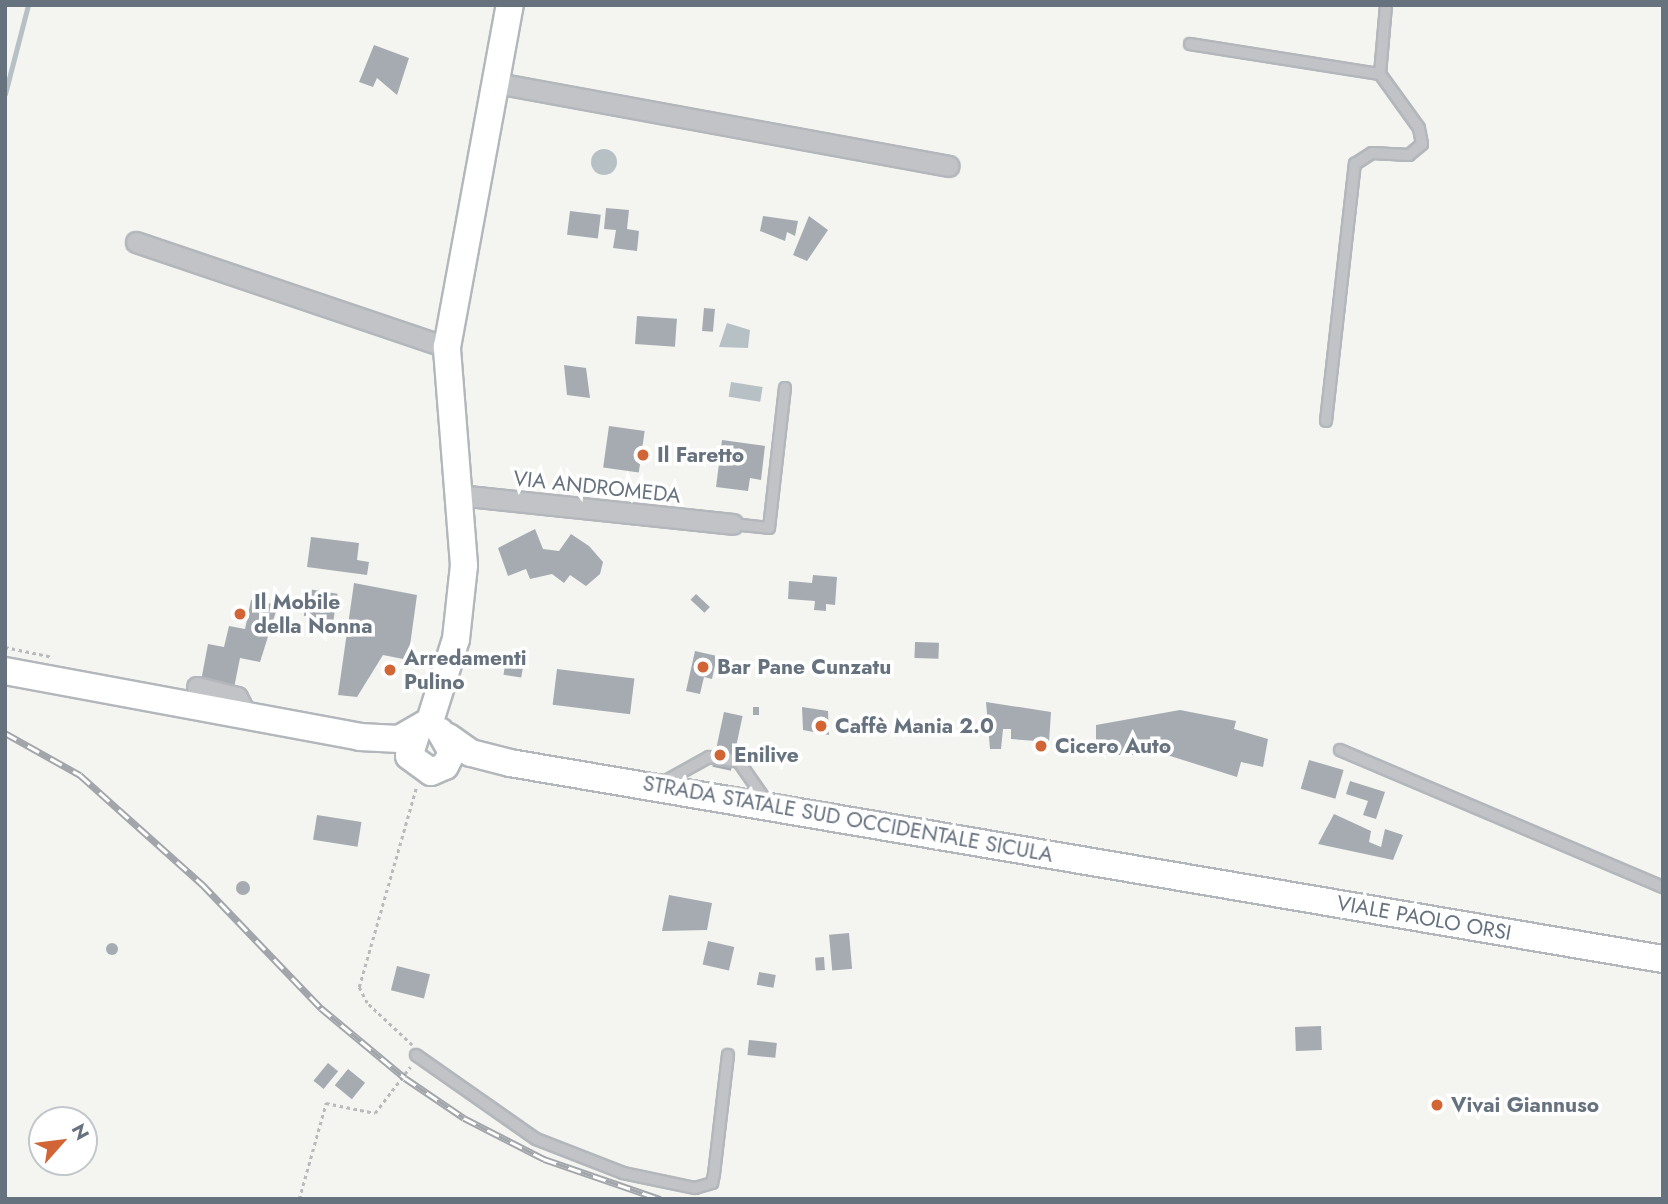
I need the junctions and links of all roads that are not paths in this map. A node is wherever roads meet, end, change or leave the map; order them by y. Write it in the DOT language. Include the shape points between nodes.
graph roads {
  1 [pos="510,5"];
  2 [pos="1386,5"];
  3 [pos="1190,44"];
  4 [pos="1380,74"];
  5 [pos="497,83"];
  6 [pos="948,166"];
  7 [pos="136,242"];
  8 [pos="447,347"];
  9 [pos="785,388"];
  10 [pos="1326,421"];
  11 [pos="458,495"];
  12 [pos="732,524"];
  13 [pos="5,671"];
  14 [pos="197,687"];
  15 [pos="245,713"];
  16 [pos="433,733"];
  17 [pos="360,737"];
  18 [pos="1340,750"];
  19 [pos="510,763"];
  20 [pos="425,767"];
  21 [pos="657,786"];
  22 [pos="768,805"];
  23 [pos="1185,876"];
  24 [pos="1663,887"];
  25 [pos="1663,959"];
  26 [pos="416,1055"];
  27 [pos="728,1055"];
  1 -- 5 [label="main road"];
  2 -- 4 [label="lane"];
  3 -- 4 [label="lane"];
  4 -- 10 [label="lane" via="1419,128 1422,144 1409,155 1372,153 1354,164"];
  5 -- 6 [label="street"];
  5 -- 8 [label="main road"];
  7 -- 8 [label="street"];
  8 -- 11 [label="main road"];
  9 -- 12 [label="lane" via="769,528"];
  11 -- 12 [label="street, VIA ANDROMEDA"];
  11 -- 16 [label="main road" via="462,607"];
  13 -- 15 [label="main road"];
  14 -- 15 [label="street" via="237,697"];
  15 -- 17 [label="main road"];
  16 -- 17 [label="main road" via="399,739"];
  16 -- 19 [label="main road" via="471,753"];
  16 -- 20 [label="main road" via="409,746"];
  16 -- 20 [label="main road" via="451,757"];
  17 -- 20 [label="main road"];
  18 -- 24 [label="lane"];
  19 -- 20 [label="main road"];
  19 -- 21 [label="main road, STRADA STATALE SUD OCCIDENTALE SICULA"];
  21 -- 22 [label="main road, STRADA STATALE SUD OCCIDENTALE SICULA"];
  21 -- 22 [label="lane" via="709,757 739,762"];
  22 -- 23 [label="main road, STRADA STATALE SUD OCCIDENTALE SICULA"];
  23 -- 25 [label="main road, VIALE PAOLO ORSI"];
  26 -- 27 [label="lane" via="536,1139 623,1172 695,1188 712,1183"];
}
